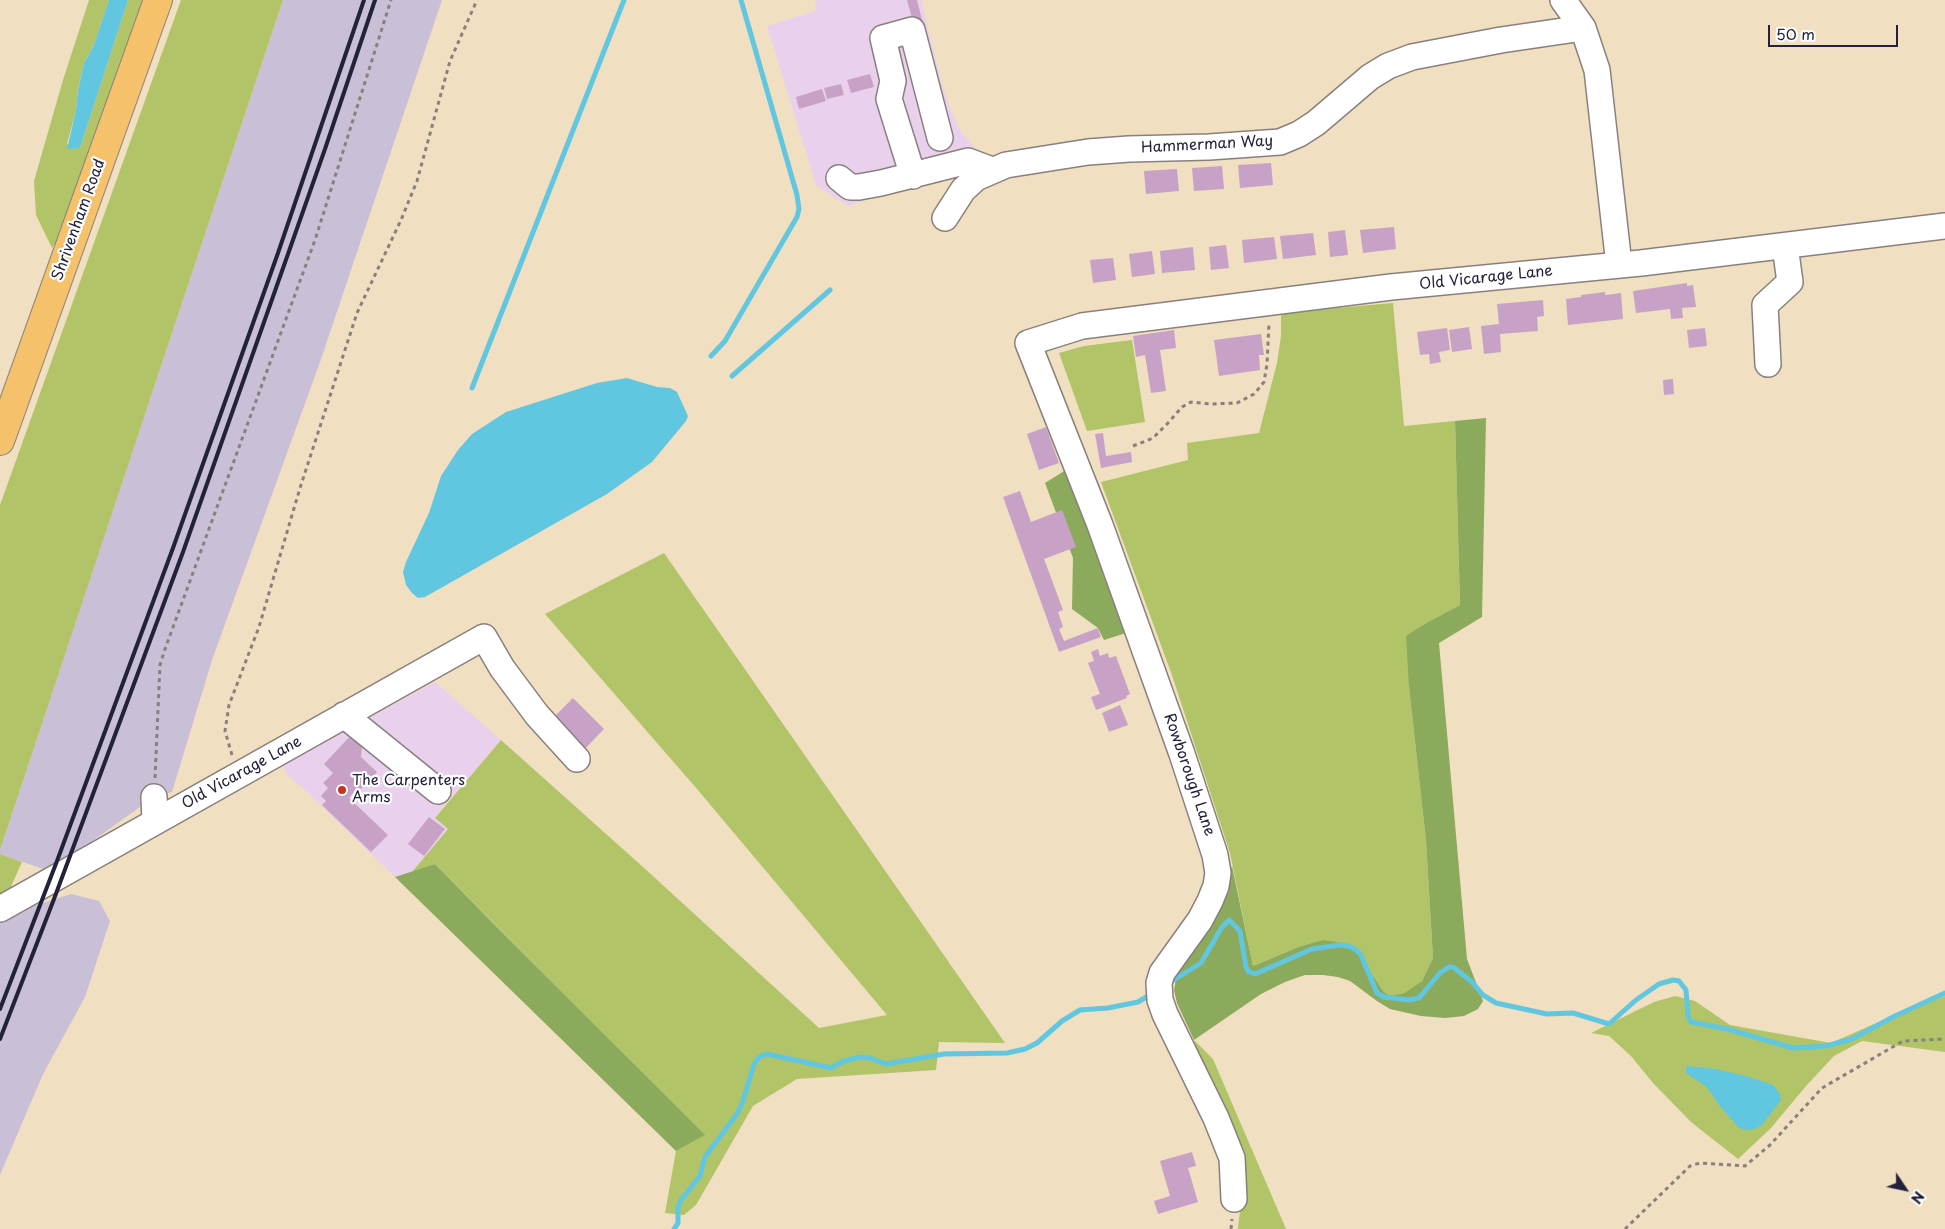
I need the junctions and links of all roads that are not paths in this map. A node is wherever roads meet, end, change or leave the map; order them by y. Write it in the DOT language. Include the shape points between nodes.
graph roads {
  1 [pos="158,0"];
  2 [pos="1562,0"];
  3 [pos="1583,28"];
  4 [pos="940,138"];
  5 [pos="992,170"];
  6 [pos="912,176"];
  7 [pos="839,178"];
  8 [pos="945,218"];
  9 [pos="1945,226"];
  10 [pos="1785,246"];
  11 [pos="1619,265"];
  12 [pos="1028,342"];
  13 [pos="1768,364"];
  14 [pos="0,440"];
  15 [pos="344,715"];
  16 [pos="577,760"];
  17 [pos="438,791"];
  18 [pos="154,797"];
  19 [pos="155,822"];
  20 [pos="0,909"];
  21 [pos="1234,1199"];
  1 -- 14 [label="highway, Shrivenham Road"];
  2 -- 3 [label="street"];
  3 -- 5 [label="street, Hammerman Way" via="1412,56 1370,77 1316,123 1280,142 1088,152"];
  3 -- 11 [label="street" via="1597,70"];
  4 -- 6 [label="street" via="912,30 883,38 893,81 889,99"];
  5 -- 6 [label="street" via="968,161"];
  5 -- 8 [label="street, Hammerman Way" via="963,190"];
  6 -- 7 [label="street" via="859,187 850,187"];
  9 -- 10 [label="street, Old Vicarage Lane"];
  10 -- 11 [label="street, Old Vicarage Lane"];
  10 -- 13 [label="street" via="1790,282 1765,305"];
  11 -- 12 [label="street, Old Vicarage Lane" via="1392,287 1082,326"];
  12 -- 21 [label="street, Rowborough Lane" via="1100,525 1215,855 1218,873 1210,901 1167,965 1160,991 1165,1014 1232,1158"];
  15 -- 16 [label="street, Old Vicarage Lane" via="484,637 537,716"];
  15 -- 17 [label="street"];
  15 -- 19 [label="street, Old Vicarage Lane"];
  18 -- 19 [label="street"];
  19 -- 20 [label="street, Old Vicarage Lane"];
}
